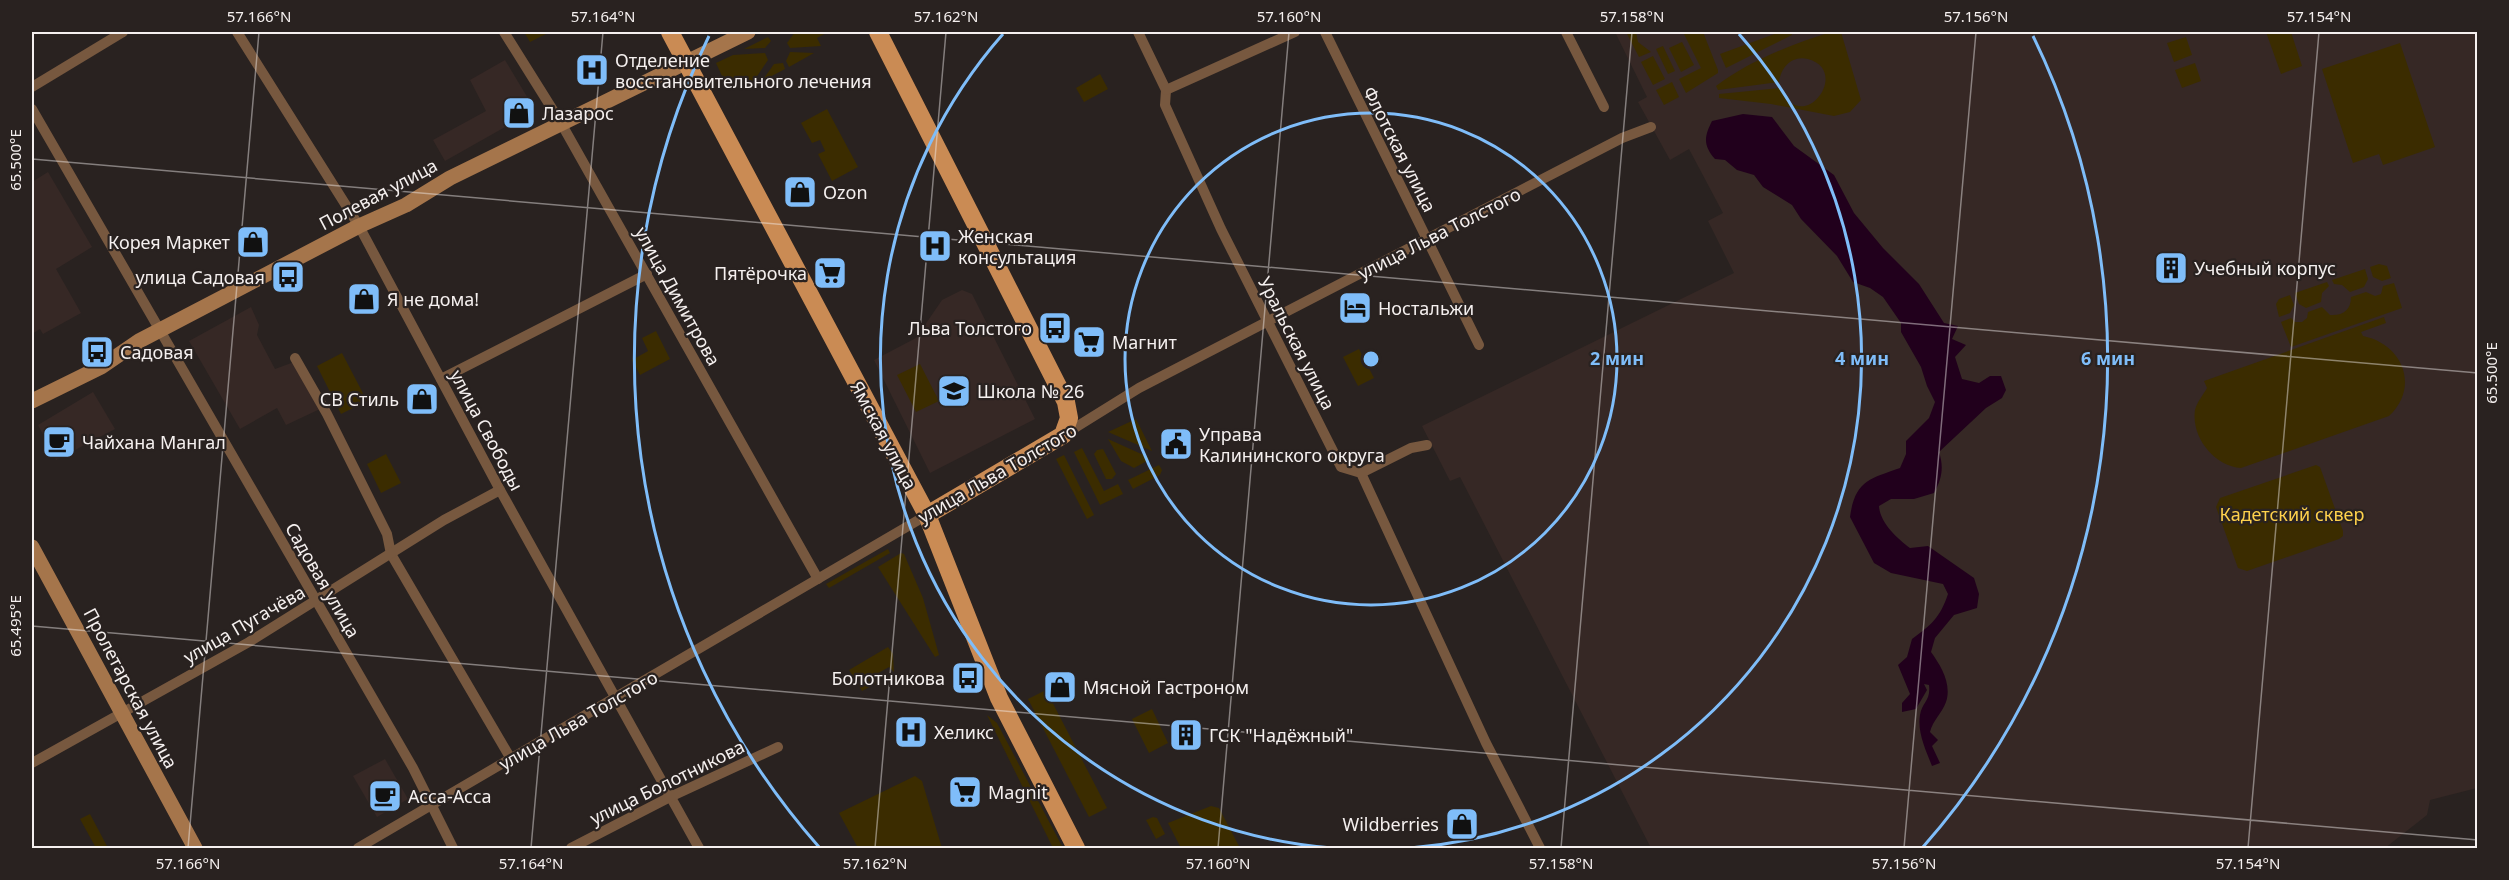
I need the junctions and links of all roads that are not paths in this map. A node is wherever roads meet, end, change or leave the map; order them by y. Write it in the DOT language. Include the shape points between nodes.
graph roads {
  1 [pos="123,32"];
  2 [pos="237,32"];
  3 [pos="504,32"];
  4 [pos="670,32"];
  5 [pos="748,32"];
  6 [pos="878,32"];
  7 [pos="1138,32"];
  8 [pos="1295,32"];
  9 [pos="1325,32"];
  10 [pos="1566,32"];
  11 [pos="685,62"];
  12 [pos="32,87"];
  13 [pos="1166,90"];
  14 [pos="1604,107"];
  15 [pos="32,109"];
  16 [pos="561,123"];
  17 [pos="1651,127"];
  18 [pos="359,226"];
  19 [pos="1427,239"];
  20 [pos="647,274"];
  21 [pos="1268,321"];
  22 [pos="159,330"];
  23 [pos="1479,345"];
  24 [pos="295,358"];
  25 [pos="441,379"];
  26 [pos="32,401"];
  27 [pos="1063,435"];
  28 [pos="1427,445"];
  29 [pos="1361,473"];
  30 [pos="500,490"];
  31 [pos="927,514"];
  32 [pos="32,546"];
  33 [pos="391,554"];
  34 [pos="818,579"];
  35 [pos="316,602"];
  36 [pos="616,698"];
  37 [pos="122,712"];
  38 [pos="778,747"];
  39 [pos="511,759"];
  40 [pos="32,763"];
  41 [pos="670,797"];
  42 [pos="433,805"];
  43 [pos="376,844"];
  44 [pos="195,849"];
  45 [pos="358,849"];
  46 [pos="453,849"];
  47 [pos="571,849"];
  48 [pos="699,849"];
  49 [pos="1076,849"];
  50 [pos="1540,849"];
  1 -- 12 [label="street"];
  2 -- 18 [label="street, улица Свободы"];
  3 -- 16 [label="street, улица Димитрова"];
  4 -- 11 [label="main road, Ямская улица"];
  5 -- 11 [label="street, Полевая улица"];
  6 -- 27 [label="main road" via="1066,402 1069,418"];
  7 -- 13 [label="street, Уральская улица"];
  8 -- 13 [label="street"];
  9 -- 19 [label="street, Флотская улица"];
  10 -- 14 [label="street"];
  11 -- 16 [label="street, Полевая улица"];
  11 -- 31 [label="main road, Ямская улица"];
  13 -- 21 [label="street, Уральская улица" via="1165,105"];
  15 -- 22 [label="street, Садовая улица"];
  16 -- 18 [label="street, Полевая улица"];
  16 -- 20 [label="street, улица Димитрова"];
  17 -- 19 [label="street, улица Льва Толстого" via="1622,138"];
  18 -- 22 [label="street, Полевая улица"];
  18 -- 25 [label="street, улица Свободы"];
  19 -- 21 [label="street, улица Льва Толстого"];
  19 -- 23 [label="street, Флотская улица"];
  20 -- 25 [label="street"];
  20 -- 34 [label="street, улица Димитрова"];
  21 -- 27 [label="street, улица Льва Толстого" via="1140,388"];
  21 -- 29 [label="street, Уральская улица" via="1341,467"];
  22 -- 26 [label="street, Полевая улица" via="100,367"];
  22 -- 35 [label="street, Садовая улица"];
  24 -- 33 [label="street" via="387,534"];
  25 -- 30 [label="street, улица Свободы"];
  27 -- 31 [label="main road, улица Льва Толстого"];
  28 -- 29 [label="street" via="1411,448"];
  29 -- 50 [label="street"];
  30 -- 33 [label="street, улица Пугачёва"];
  30 -- 36 [label="street, улица Свободы"];
  31 -- 34 [label="street, улица Льва Толстого"];
  31 -- 49 [label="main road, Ямская улица" via="999,698"];
  32 -- 37 [label="street, Пролетарская улица"];
  33 -- 35 [label="street, улица Пугачёва"];
  33 -- 39 [label="street"];
  34 -- 36 [label="street, улица Льва Толстого"];
  35 -- 37 [label="street, улица Пугачёва"];
  35 -- 42 [label="street, Садовая улица"];
  36 -- 39 [label="street, улица Льва Толстого"];
  36 -- 41 [label="street, улица Свободы"];
  37 -- 40 [label="street, улица Пугачёва"];
  37 -- 44 [label="street, Пролетарская улица"];
  38 -- 41 [label="street, улица Болотникова"];
  39 -- 42 [label="street, улица Льва Толстого"];
  41 -- 47 [label="street, улица Болотникова"];
  41 -- 48 [label="street, улица Свободы"];
  42 -- 43 [label="street, улица Льва Толстого"];
  42 -- 46 [label="street, Садовая улица"];
  43 -- 45 [label="street, улица Льва Толстого"];
}
